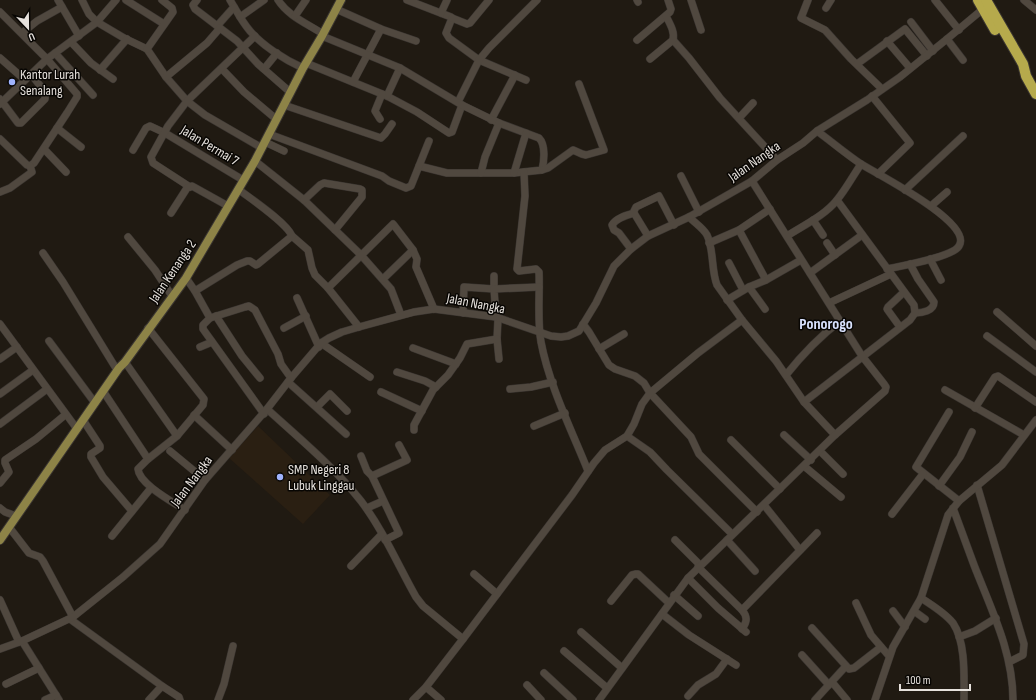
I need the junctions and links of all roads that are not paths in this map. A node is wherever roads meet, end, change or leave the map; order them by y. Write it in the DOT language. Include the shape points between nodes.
graph roads {
  1 [pos="58,0"];
  2 [pos="82,0"];
  3 [pos="116,0"];
  4 [pos="126,0"];
  5 [pos="162,0"];
  6 [pos="197,0"];
  7 [pos="230,0"];
  8 [pos="264,0"];
  9 [pos="278,0"];
  10 [pos="306,0"];
  11 [pos="340,0"];
  12 [pos="407,0"];
  13 [pos="447,0"];
  14 [pos="489,0"];
  15 [pos="537,0"];
  16 [pos="668,0"];
  17 [pos="690,0"];
  18 [pos="808,0"];
  19 [pos="831,0"];
  20 [pos="935,0"];
  21 [pos="1024,0"];
  22 [pos="986,3"];
  23 [pos="62,7"];
  24 [pos="234,7"];
  25 [pos="826,8"];
  26 [pos="336,9"];
  27 [pos="1036,10"];
  28 [pos="0,12"];
  29 [pos="440,13"];
  30 [pos="240,16"];
  31 [pos="294,16"];
  32 [pos="666,16"];
  33 [pos="452,18"];
  34 [pos="97,22"];
  35 [pos="911,22"];
  36 [pos="164,24"];
  37 [pos="219,27"];
  38 [pos="381,29"];
  39 [pos="701,30"];
  40 [pos="959,30"];
  41 [pos="22,34"];
  42 [pos="323,35"];
  43 [pos="80,36"];
  44 [pos="255,36"];
  45 [pos="127,39"];
  46 [pos="637,40"];
  47 [pos="673,40"];
  48 [pos="947,40"];
  49 [pos="416,41"];
  50 [pos="887,41"];
  51 [pos="71,42"];
  52 [pos="244,48"];
  53 [pos="147,49"];
  54 [pos="933,51"];
  55 [pos="55,53"];
  56 [pos="277,53"];
  57 [pos="367,55"];
  58 [pos="927,56"];
  59 [pos="0,58"];
  60 [pos="47,59"];
  61 [pos="650,59"];
  62 [pos="479,60"];
  63 [pos="963,60"];
  64 [pos="857,64"];
  65 [pos="305,65"];
  66 [pos="400,68"];
  67 [pos="910,68"];
  68 [pos="222,69"];
  69 [pos="264,69"];
  70 [pos="100,70"];
  71 [pos="31,74"];
  72 [pos="514,75"];
  73 [pos="166,77"];
  74 [pos="113,79"];
  75 [pos="25,80"];
  76 [pos="526,80"];
  77 [pos="353,82"];
  78 [pos="579,84"];
  79 [pos="882,89"];
  80 [pos="290,92"];
  81 [pos="1036,94"];
  82 [pos="93,95"];
  83 [pos="384,95"];
  84 [pos="872,96"];
  85 [pos="1,101"];
  86 [pos="187,101"];
  87 [pos="460,103"];
  88 [pos="753,103"];
  89 [pos="284,105"];
  90 [pos="739,118"];
  91 [pos="276,119"];
  92 [pos="380,119"];
  93 [pos="491,120"];
  94 [pos="499,123"];
  95 [pos="392,124"];
  96 [pos="57,128"];
  97 [pos="817,131"];
  98 [pos="165,133"];
  99 [pos="526,133"];
  100 [pos="963,136"];
  101 [pos="0,139"];
  102 [pos="265,141"];
  103 [pos="429,141"];
  104 [pos="81,147"];
  105 [pos="44,148"];
  106 [pos="133,150"];
  107 [pos="284,150"];
  108 [pos="778,160"];
  109 [pos="255,161"];
  110 [pos="861,164"];
  111 [pos="30,166"];
  112 [pos="419,166"];
  113 [pos="542,170"];
  114 [pos="66,172"];
  115 [pos="524,172"];
  116 [pos="481,173"];
  117 [pos="514,173"];
  118 [pos="878,174"];
  119 [pos="681,176"];
  120 [pos="243,180"];
  121 [pos="752,181"];
  122 [pos="190,187"];
  123 [pos="238,188"];
  124 [pos="905,190"];
  125 [pos="0,192"];
  126 [pos="947,192"];
  127 [pos="304,200"];
  128 [pos="837,200"];
  129 [pos="228,206"];
  130 [pos="931,206"];
  131 [pos="770,209"];
  132 [pos="698,212"];
  133 [pos="171,213"];
  134 [pos="634,213"];
  135 [pos="689,217"];
  136 [pos="813,220"];
  137 [pos="674,225"];
  138 [pos="335,230"];
  139 [pos="740,230"];
  140 [pos="823,235"];
  141 [pos="862,235"];
  142 [pos="292,236"];
  143 [pos="648,236"];
  144 [pos="787,236"];
  145 [pos="128,237"];
  146 [pos="709,243"];
  147 [pos="828,243"];
  148 [pos="631,249"];
  149 [pos="413,250"];
  150 [pos="43,253"];
  151 [pos="361,255"];
  152 [pos="835,255"];
  153 [pos="930,259"];
  154 [pos="801,260"];
  155 [pos="729,263"];
  156 [pos="910,264"];
  157 [pos="889,271"];
  158 [pos="810,273"];
  159 [pos="494,276"];
  160 [pos="186,278"];
  161 [pos="383,279"];
  162 [pos="766,280"];
  163 [pos="941,280"];
  164 [pos="539,287"];
  165 [pos="328,288"];
  166 [pos="746,288"];
  167 [pos="494,289"];
  168 [pos="195,291"];
  169 [pos="904,292"];
  170 [pos="172,296"];
  171 [pos="297,298"];
  172 [pos="727,300"];
  173 [pos="829,303"];
  174 [pos="434,309"];
  175 [pos="765,309"];
  176 [pos="997,312"];
  177 [pos="463,313"];
  178 [pos="915,313"];
  179 [pos="401,315"];
  180 [pos="306,316"];
  181 [pos="213,317"];
  182 [pos="497,318"];
  183 [pos="742,320"];
  184 [pos="840,321"];
  185 [pos="0,324"];
  186 [pos="583,324"];
  187 [pos="359,327"];
  188 [pos="148,328"];
  189 [pos="284,328"];
  190 [pos="900,328"];
  191 [pos="540,332"];
  192 [pos="624,334"];
  193 [pos="987,336"];
  194 [pos="497,339"];
  195 [pos="49,342"];
  196 [pos="212,342"];
  197 [pos="320,345"];
  198 [pos="1036,346"];
  199 [pos="17,347"];
  200 [pos="200,347"];
  201 [pos="413,348"];
  202 [pos="599,349"];
  203 [pos="862,356"];
  204 [pos="0,359"];
  205 [pos="499,359"];
  206 [pos="125,362"];
  207 [pos="456,364"];
  208 [pos="33,370"];
  209 [pos="117,370"];
  210 [pos="397,372"];
  211 [pos="1036,372"];
  212 [pos="786,375"];
  213 [pos="370,377"];
  214 [pos="260,378"];
  215 [pos="289,380"];
  216 [pos="553,382"];
  217 [pos="436,387"];
  218 [pos="47,389"];
  219 [pos="510,389"];
  220 [pos="945,390"];
  221 [pos="103,391"];
  222 [pos="380,392"];
  223 [pos="650,393"];
  224 [pos="0,394"];
  225 [pos="804,402"];
  226 [pos="1036,402"];
  227 [pos="95,403"];
  228 [pos="317,408"];
  229 [pos="976,408"];
  230 [pos="347,411"];
  231 [pos="422,411"];
  232 [pos="265,412"];
  233 [pos="949,412"];
  234 [pos="565,413"];
  235 [pos="65,415"];
  236 [pos="194,415"];
  237 [pos="83,420"];
  238 [pos="1036,420"];
  239 [pos="0,424"];
  240 [pos="534,426"];
  241 [pos="77,429"];
  242 [pos="414,430"];
  243 [pos="972,432"];
  244 [pos="346,434"];
  245 [pos="784,435"];
  246 [pos="836,435"];
  247 [pos="1024,435"];
  248 [pos="177,436"];
  249 [pos="626,436"];
  250 [pos="731,440"];
  251 [pos="399,445"];
  252 [pos="232,450"];
  253 [pos="170,451"];
  254 [pos="820,451"];
  255 [pos="361,456"];
  256 [pos="148,459"];
  257 [pos="811,460"];
  258 [pos="804,466"];
  259 [pos="588,471"];
  260 [pos="843,474"];
  261 [pos="923,474"];
  262 [pos="372,476"];
  263 [pos="205,480"];
  264 [pos="0,483"];
  265 [pos="939,486"];
  266 [pos="977,486"];
  267 [pos="151,488"];
  268 [pos="780,489"];
  269 [pos="841,497"];
  270 [pos="383,501"];
  271 [pos="959,501"];
  272 [pos="764,505"];
  273 [pos="0,508"];
  274 [pos="367,508"];
  275 [pos="953,508"];
  276 [pos="132,510"];
  277 [pos="185,510"];
  278 [pos="757,512"];
  279 [pos="892,514"];
  280 [pos="16,516"];
  281 [pos="9,526"];
  282 [pos="817,533"];
  283 [pos="732,534"];
  284 [pos="112,536"];
  285 [pos="384,537"];
  286 [pos="0,540"];
  287 [pos="675,540"];
  288 [pos="727,540"];
  289 [pos="800,550"];
  290 [pos="351,566"];
  291 [pos="699,566"];
  292 [pos="755,571"];
  293 [pos="474,574"];
  294 [pos="688,578"];
  295 [pos="497,594"];
  296 [pos="674,595"];
  297 [pos="921,598"];
  298 [pos="0,600"];
  299 [pos="611,602"];
  300 [pos="669,603"];
  301 [pos="856,603"];
  302 [pos="742,610"];
  303 [pos="893,611"];
  304 [pos="914,611"];
  305 [pos="662,614"];
  306 [pos="698,616"];
  307 [pos="72,618"];
  308 [pos="996,618"];
  309 [pos="925,619"];
  310 [pos="812,628"];
  311 [pos="904,628"];
  312 [pos="581,632"];
  313 [pos="959,637"];
  314 [pos="463,639"];
  315 [pos="21,641"];
  316 [pos="233,646"];
  317 [pos="881,647"];
  318 [pos="0,649"];
  319 [pos="564,651"];
  320 [pos="802,655"];
  321 [pos="889,656"];
  322 [pos="727,660"];
  323 [pos="1009,662"];
  324 [pos="736,665"];
  325 [pos="846,666"];
  326 [pos="40,668"];
  327 [pos="622,668"];
  328 [pos="544,672"];
  329 [pos="831,683"];
  330 [pos="6,684"];
  331 [pos="527,685"];
  332 [pos="162,686"];
  333 [pos="426,687"];
  334 [pos="607,688"];
  335 [pos="688,696"];
  336 [pos="58,697"];
  337 [pos="45,700"];
  338 [pos="149,700"];
  339 [pos="180,700"];
  340 [pos="218,700"];
  341 [pos="413,700"];
  342 [pos="441,700"];
  343 [pos="541,700"];
  344 [pos="573,700"];
  345 [pos="598,700"];
  346 [pos="815,700"];
  347 [pos="847,700"];
  348 [pos="875,700"];
  349 [pos="964,700"];
  350 [pos="1013,700"];
  1 -- 23 [label="street"];
  2 -- 34 [label="street" via="89,14"];
  3 -- 34 [label="street"];
  4 -- 36 [label="street"];
  5 -- 36 [label="street" via="173,10"];
  6 -- 37 [label="street" via="193,6"];
  7 -- 24 [label="street"];
  8 -- 30 [label="street"];
  9 -- 31 [label="street"];
  10 -- 31 [label="street"];
  11 -- 26 [label="main road, Jalan Kenanga 2"];
  12 -- 29 [label="street"];
  13 -- 29 [label="street"];
  14 -- 33 [label="street" via="470,23"];
  15 -- 62 [label="street"];
  16 -- 32 [label="street" via="671,9"];
  17 -- 39 [label="street"];
  18 -- 64 [label="street" via="801,18 825,30"];
  19 -- 25 [label="street"];
  20 -- 40 [label="street"];
  21 -- 27 [label="street"];
  22 -- 40 [label="street, Jalan Nangka"];
  22 -- 81 [label="highway" via="1008,46 1023,64 1026,76"];
  23 -- 41 [label="street" via="37,21"];
  23 -- 43 [label="street"];
  24 -- 30 [label="street"];
  24 -- 37 [label="street"];
  26 -- 38 [label="street"];
  26 -- 42 [label="main road, Jalan Kenanga 2"];
  28 -- 41 [label="street"];
  29 -- 33 [label="street"];
  30 -- 44 [label="street"];
  31 -- 42 [label="street"];
  32 -- 46 [label="street"];
  32 -- 47 [label="street" via="673,32"];
  33 -- 62 [label="street" via="447,36"];
  34 -- 43 [label="street"];
  34 -- 45 [label="street"];
  35 -- 54 [label="street"];
  36 -- 53 [label="street"];
  37 -- 52 [label="street"];
  37 -- 73 [label="street" via="207,43"];
  38 -- 49 [label="street"];
  38 -- 57 [label="street"];
  40 -- 48 [label="street, Jalan Nangka"];
  41 -- 60 [label="street"];
  42 -- 57 [label="street"];
  42 -- 65 [label="main road, Jalan Kenanga 2"];
  43 -- 51 [label="street"];
  44 -- 52 [label="street"];
  44 -- 56 [label="street"];
  45 -- 53 [label="street"];
  45 -- 70 [label="street"];
  47 -- 61 [label="street"];
  47 -- 90 [label="street"];
  48 -- 54 [label="street, Jalan Nangka"];
  48 -- 63 [label="street"];
  50 -- 58 [label="street" via="905,29"];
  50 -- 64 [label="street"];
  50 -- 67 [label="street"];
  51 -- 55 [label="street"];
  51 -- 70 [label="street"];
  52 -- 68 [label="street"];
  52 -- 69 [label="street"];
  53 -- 73 [label="street"];
  54 -- 58 [label="street, Jalan Nangka"];
  55 -- 60 [label="street"];
  55 -- 82 [label="street"];
  56 -- 65 [label="street" via="292,63"];
  56 -- 69 [label="street"];
  57 -- 66 [label="street"];
  57 -- 77 [label="street"];
  58 -- 67 [label="street, Jalan Nangka"];
  59 -- 75 [label="street"];
  60 -- 71 [label="street"];
  60 -- 96 [label="street" via="77,94"];
  62 -- 72 [label="street"];
  62 -- 87 [label="street"];
  64 -- 79 [label="street"];
  65 -- 77 [label="street"];
  65 -- 80 [label="main road, Jalan Kenanga 2"];
  66 -- 83 [label="street"];
  66 -- 87 [label="street"];
  67 -- 79 [label="street, Jalan Nangka"];
  68 -- 86 [label="street"];
  68 -- 91 [label="street"];
  69 -- 80 [label="street"];
  70 -- 74 [label="street"];
  71 -- 75 [label="street"];
  71 -- 85 [label="street" via="45,92 46,99 24,121 18,123"];
  72 -- 76 [label="street"];
  72 -- 93 [label="street"];
  73 -- 86 [label="street"];
  75 -- 85 [label="street"];
  77 -- 83 [label="street"];
  78 -- 113 [label="street" via="604,150 586,155 571,151"];
  79 -- 84 [label="street, Jalan Nangka"];
  80 -- 89 [label="main road, Jalan Kenanga 2"];
  83 -- 87 [label="street" via="449,133 452,132"];
  83 -- 92 [label="street" via="375,111"];
  84 -- 97 [label="street, Jalan Nangka"];
  84 -- 118 [label="street" via="910,143"];
  86 -- 98 [label="street"];
  86 -- 102 [label="street" via="205,115"];
  87 -- 93 [label="street"];
  88 -- 90 [label="street"];
  89 -- 91 [label="main road, Jalan Kenanga 2"];
  89 -- 95 [label="street" via="381,138"];
  90 -- 108 [label="street"];
  91 -- 102 [label="main road, Jalan Kenanga 2"];
  93 -- 94 [label="street"];
  94 -- 99 [label="street"];
  94 -- 116 [label="street"];
  96 -- 104 [label="street"];
  96 -- 105 [label="street"];
  97 -- 108 [label="street, Jalan Nangka"];
  97 -- 110 [label="street"];
  98 -- 106 [label="street, Jalan Permai 7" via="148,127"];
  98 -- 120 [label="street, Jalan Permai 7"];
  98 -- 122 [label="street" via="151,157 153,163"];
  99 -- 113 [label="street" via="539,138 542,142"];
  99 -- 117 [label="street"];
  100 -- 124 [label="street"];
  101 -- 111 [label="street"];
  102 -- 107 [label="street"];
  102 -- 109 [label="main road, Jalan Kenanga 2"];
  102 -- 112 [label="street" via="382,176 406,188 411,186"];
  103 -- 112 [label="street"];
  105 -- 111 [label="street"];
  105 -- 114 [label="street"];
  108 -- 121 [label="street, Jalan Nangka"];
  109 -- 120 [label="main road, Jalan Kenanga 2"];
  109 -- 127 [label="street"];
  110 -- 118 [label="street"];
  110 -- 128 [label="street"];
  111 -- 125 [label="street" via="32,172"];
  112 -- 116 [label="street" via="447,173"];
  113 -- 115 [label="street"];
  115 -- 117 [label="street"];
  115 -- 164 [label="street" via="525,196 517,269 537,270"];
  116 -- 117 [label="street"];
  118 -- 124 [label="street"];
  119 -- 132 [label="street"];
  120 -- 123 [label="main road, Jalan Kenanga 2"];
  121 -- 131 [label="street"];
  121 -- 132 [label="street, Jalan Nangka"];
  122 -- 129 [label="street" via="194,186"];
  122 -- 133 [label="street"];
  123 -- 129 [label="main road, Jalan Kenanga 2"];
  123 -- 142 [label="street" via="274,217"];
  124 -- 130 [label="street"];
  126 -- 130 [label="street"];
  127 -- 138 [label="street"];
  127 -- 138 [label="street" via="324,183 362,190 362,197"];
  128 -- 136 [label="street"];
  128 -- 141 [label="street"];
  129 -- 160 [label="main road, Jalan Kenanga 2"];
  130 -- 153 [label="street" via="957,231 961,245 950,253"];
  131 -- 139 [label="street"];
  131 -- 144 [label="street"];
  132 -- 135 [label="street, Jalan Nangka"];
  134 -- 137 [label="street" via="636,207 659,196"];
  134 -- 143 [label="street"];
  134 -- 148 [label="street" via="612,225"];
  135 -- 137 [label="street, Jalan Nangka"];
  135 -- 146 [label="street" via="702,229"];
  136 -- 140 [label="street"];
  136 -- 144 [label="street"];
  137 -- 143 [label="street, Jalan Nangka"];
  138 -- 151 [label="street"];
  139 -- 146 [label="street"];
  139 -- 162 [label="street"];
  141 -- 152 [label="street"];
  141 -- 157 [label="street"];
  142 -- 165 [label="street" via="308,250 314,275"];
  142 -- 168 [label="street" via="258,264 247,261 237,265"];
  143 -- 148 [label="street, Jalan Nangka"];
  144 -- 154 [label="street"];
  145 -- 170 [label="street"];
  146 -- 172 [label="street" via="714,279"];
  147 -- 152 [label="street"];
  148 -- 186 [label="street, Jalan Nangka" via="611,270"];
  149 -- 151 [label="street" via="393,224"];
  149 -- 161 [label="street"];
  149 -- 174 [label="street" via="417,259 416,267"];
  150 -- 209 [label="street"];
  151 -- 161 [label="street"];
  151 -- 165 [label="street"];
  152 -- 158 [label="street"];
  153 -- 156 [label="street"];
  153 -- 163 [label="street"];
  154 -- 158 [label="street"];
  154 -- 162 [label="street"];
  155 -- 166 [label="street"];
  156 -- 157 [label="street"];
  156 -- 178 [label="street" via="934,302 933,307"];
  157 -- 169 [label="street"];
  157 -- 173 [label="street"];
  158 -- 173 [label="street"];
  159 -- 167 [label="street"];
  160 -- 168 [label="street"];
  160 -- 170 [label="main road, Jalan Kenanga 2"];
  161 -- 179 [label="street" via="391,289"];
  162 -- 166 [label="street"];
  164 -- 167 [label="street"];
  164 -- 191 [label="street"];
  165 -- 187 [label="street"];
  166 -- 172 [label="street"];
  166 -- 175 [label="street"];
  167 -- 177 [label="street" via="464,287"];
  167 -- 182 [label="street"];
  168 -- 181 [label="street"];
  169 -- 178 [label="street" via="914,305"];
  169 -- 190 [label="street" via="887,309"];
  170 -- 188 [label="main road, Jalan Kenanga 2"];
  171 -- 180 [label="street"];
  172 -- 183 [label="street"];
  173 -- 184 [label="street"];
  174 -- 177 [label="street, Jalan Nangka"];
  174 -- 179 [label="street, Jalan Nangka"];
  176 -- 198 [label="street"];
  177 -- 182 [label="street, Jalan Nangka"];
  178 -- 190 [label="street"];
  179 -- 187 [label="street, Jalan Nangka"];
  180 -- 189 [label="street"];
  180 -- 197 [label="street"];
  181 -- 196 [label="street" via="202,327"];
  181 -- 214 [label="street"];
  181 -- 215 [label="street" via="252,307"];
  182 -- 191 [label="street, Jalan Nangka"];
  182 -- 194 [label="street"];
  183 -- 212 [label="street"];
  183 -- 223 [label="street"];
  184 -- 203 [label="street"];
  184 -- 212 [label="street" via="809,347"];
  185 -- 199 [label="street"];
  186 -- 191 [label="street, Jalan Nangka" via="579,330 568,336"];
  186 -- 202 [label="street"];
  187 -- 197 [label="street, Jalan Nangka" via="342,332"];
  188 -- 206 [label="main road, Jalan Kenanga 2"];
  188 -- 236 [label="street" via="203,396 204,403"];
  190 -- 203 [label="street"];
  191 -- 216 [label="street"];
  192 -- 202 [label="street"];
  193 -- 211 [label="street"];
  194 -- 205 [label="street"];
  194 -- 207 [label="street" via="467,344"];
  195 -- 227 [label="street"];
  196 -- 200 [label="street"];
  196 -- 232 [label="street"];
  197 -- 213 [label="street"];
  197 -- 215 [label="street, Jalan Nangka"];
  199 -- 204 [label="street"];
  199 -- 208 [label="street"];
  201 -- 207 [label="street"];
  202 -- 223 [label="street" via="612,368 640,379"];
  203 -- 225 [label="street"];
  203 -- 246 [label="street" via="886,387 885,391"];
  206 -- 209 [label="main road, Jalan Kenanga 2"];
  206 -- 248 [label="street"];
  207 -- 217 [label="street"];
  208 -- 218 [label="street"];
  208 -- 224 [label="street"];
  209 -- 221 [label="main road, Jalan Kenanga 2"];
  210 -- 217 [label="street"];
  212 -- 225 [label="street"];
  215 -- 228 [label="street"];
  215 -- 232 [label="street, Jalan Nangka"];
  216 -- 219 [label="street"];
  216 -- 234 [label="street"];
  217 -- 231 [label="street"];
  218 -- 235 [label="street"];
  218 -- 239 [label="street"];
  220 -- 229 [label="street"];
  221 -- 227 [label="main road, Jalan Kenanga 2"];
  221 -- 256 [label="street"];
  222 -- 231 [label="street"];
  223 -- 249 [label="street"];
  223 -- 278 [label="street" via="691,437 699,454"];
  225 -- 246 [label="street"];
  226 -- 229 [label="street" via="998,376"];
  227 -- 237 [label="main road, Jalan Kenanga 2"];
  228 -- 230 [label="street" via="330,394"];
  228 -- 244 [label="street"];
  229 -- 247 [label="street"];
  231 -- 242 [label="street"];
  232 -- 252 [label="street, Jalan Nangka"];
  232 -- 274 [label="street" via="340,478"];
  233 -- 261 [label="street" via="917,465 916,469"];
  234 -- 240 [label="street"];
  234 -- 259 [label="street"];
  235 -- 241 [label="street"];
  235 -- 264 [label="street" via="5,460 9,472"];
  236 -- 248 [label="street"];
  236 -- 252 [label="street"];
  237 -- 241 [label="main road, Jalan Kenanga 2"];
  237 -- 276 [label="street" via="100,446 90,456 103,477"];
  238 -- 247 [label="street"];
  241 -- 280 [label="main road, Jalan Kenanga 2"];
  243 -- 265 [label="street" via="960,458"];
  245 -- 257 [label="street"];
  246 -- 254 [label="street"];
  247 -- 266 [label="street" via="1002,465"];
  248 -- 256 [label="street"];
  249 -- 259 [label="street" via="605,450"];
  249 -- 283 [label="street" via="650,452"];
  250 -- 268 [label="street"];
  251 -- 262 [label="street" via="407,460"];
  252 -- 263 [label="street, Jalan Nangka"];
  253 -- 263 [label="street"];
  254 -- 257 [label="street"];
  254 -- 260 [label="street"];
  255 -- 262 [label="street"];
  256 -- 267 [label="street" via="138,472"];
  257 -- 258 [label="street"];
  258 -- 268 [label="street"];
  258 -- 269 [label="street"];
  259 -- 295 [label="street"];
  261 -- 265 [label="street"];
  261 -- 279 [label="street"];
  262 -- 270 [label="street"];
  263 -- 277 [label="street, Jalan Nangka"];
  265 -- 271 [label="street"];
  266 -- 271 [label="street"];
  266 -- 323 [label="street" via="1024,644 1023,655"];
  267 -- 276 [label="street"];
  267 -- 277 [label="street"];
  268 -- 272 [label="street"];
  270 -- 274 [label="street"];
  270 -- 285 [label="street" via="399,533"];
  271 -- 275 [label="street"];
  272 -- 278 [label="street"];
  272 -- 289 [label="street"];
  273 -- 280 [label="street"];
  274 -- 285 [label="street"];
  275 -- 297 [label="street" via="942,529"];
  275 -- 308 [label="street"];
  276 -- 284 [label="street"];
  277 -- 307 [label="street, Jalan Nangka" via="160,544"];
  278 -- 283 [label="street"];
  280 -- 281 [label="main road, Jalan Kenanga 2"];
  281 -- 286 [label="main road, Jalan Kenanga 2"];
  281 -- 307 [label="street" via="29,553 43,561"];
  282 -- 289 [label="street"];
  283 -- 288 [label="street"];
  285 -- 290 [label="street"];
  285 -- 314 [label="street" via="416,597 423,606"];
  287 -- 291 [label="street"];
  288 -- 291 [label="street"];
  288 -- 292 [label="street"];
  289 -- 302 [label="street"];
  291 -- 294 [label="street"];
  291 -- 302 [label="street"];
  293 -- 295 [label="street"];
  294 -- 296 [label="street"];
  294 -- 302 [label="street" via="744,631 747,620"];
  295 -- 314 [label="street"];
  296 -- 300 [label="street"];
  296 -- 306 [label="street"];
  297 -- 304 [label="street"];
  297 -- 313 [label="street" via="951,621"];
  298 -- 315 [label="street"];
  299 -- 300 [label="street" via="632,575 636,574"];
  300 -- 305 [label="street"];
  301 -- 317 [label="street" via="871,635"];
  303 -- 311 [label="street"];
  304 -- 309 [label="street"];
  304 -- 311 [label="street"];
  305 -- 322 [label="street"];
  305 -- 327 [label="street"];
  307 -- 315 [label="street, Jalan Nangka"];
  307 -- 332 [label="street"];
  308 -- 313 [label="street"];
  308 -- 323 [label="street"];
  310 -- 325 [label="street"];
  311 -- 321 [label="street"];
  312 -- 327 [label="street"];
  313 -- 349 [label="street" via="963,662"];
  314 -- 333 [label="street"];
  315 -- 318 [label="street, Jalan Nangka"];
  315 -- 326 [label="street"];
  316 -- 340 [label="street"];
  317 -- 321 [label="street"];
  317 -- 325 [label="street" via="854,668"];
  319 -- 334 [label="street"];
  320 -- 329 [label="street"];
  321 -- 348 [label="street"];
  322 -- 324 [label="street"];
  322 -- 335 [label="street" via="716,674 698,685"];
  323 -- 350 [label="street"];
  325 -- 329 [label="street"];
  326 -- 330 [label="street"];
  326 -- 336 [label="street"];
  327 -- 334 [label="street"];
  328 -- 344 [label="street"];
  329 -- 346 [label="street"];
  329 -- 347 [label="street"];
  331 -- 343 [label="street"];
  332 -- 338 [label="street"];
  332 -- 339 [label="street"];
  333 -- 341 [label="street"];
  333 -- 342 [label="street"];
  334 -- 345 [label="street"];
  336 -- 337 [label="street"];
}
